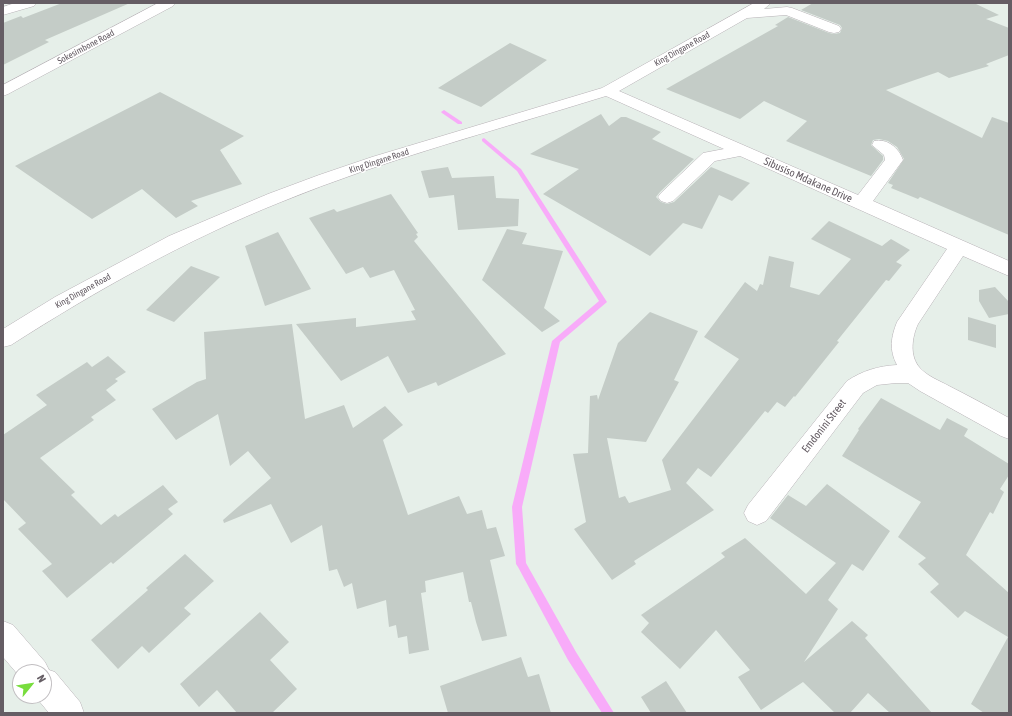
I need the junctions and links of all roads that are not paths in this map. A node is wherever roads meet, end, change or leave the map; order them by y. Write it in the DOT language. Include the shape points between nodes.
graph roads {
  1 [pos="29,3"];
  2 [pos="168,3"];
  3 [pos="764,3"];
  4 [pos="3,11"];
  5 [pos="744,14"];
  6 [pos="834,29"];
  7 [pos="3,91"];
  8 [pos="607,91"];
  9 [pos="880,145"];
  10 [pos="742,150"];
  11 [pos="667,196"];
  12 [pos="862,203"];
  13 [pos="959,247"];
  14 [pos="1009,268"];
  15 [pos="6,334"];
  16 [pos="912,374"];
  17 [pos="1009,429"];
  18 [pos="757,513"];
  19 [pos="3,634"];
  20 [pos="28,664"];
  21 [pos="52,693"];
  22 [pos="69,713"];
  1 -- 4 [label="street"];
  2 -- 7 [label="street, Sokesimbone Road"];
  3 -- 5 [label="street, King Dingane Road"];
  5 -- 6 [label="street" via="787,11"];
  5 -- 8 [label="street, King Dingane Road"];
  8 -- 10 [label="street, Sibusiso Mdakane Drive"];
  8 -- 15 [label="street, King Dingane Road" via="378,161 274,198 176,241"];
  9 -- 12 [label="street" via="892,153 894,160"];
  10 -- 11 [label="street" via="709,157"];
  10 -- 12 [label="street, Sibusiso Mdakane Drive"];
  12 -- 13 [label="street, Sibusiso Mdakane Drive"];
  13 -- 14 [label="street, Sibusiso Mdakane Drive"];
  13 -- 16 [label="street" via="908,322 903,334 903,356"];
  16 -- 17 [label="street"];
  16 -- 18 [label="street, Emdonini Street" via="878,375 855,387"];
  19 -- 20 [label="street"];
  21 -- 22 [label="street"];
}
